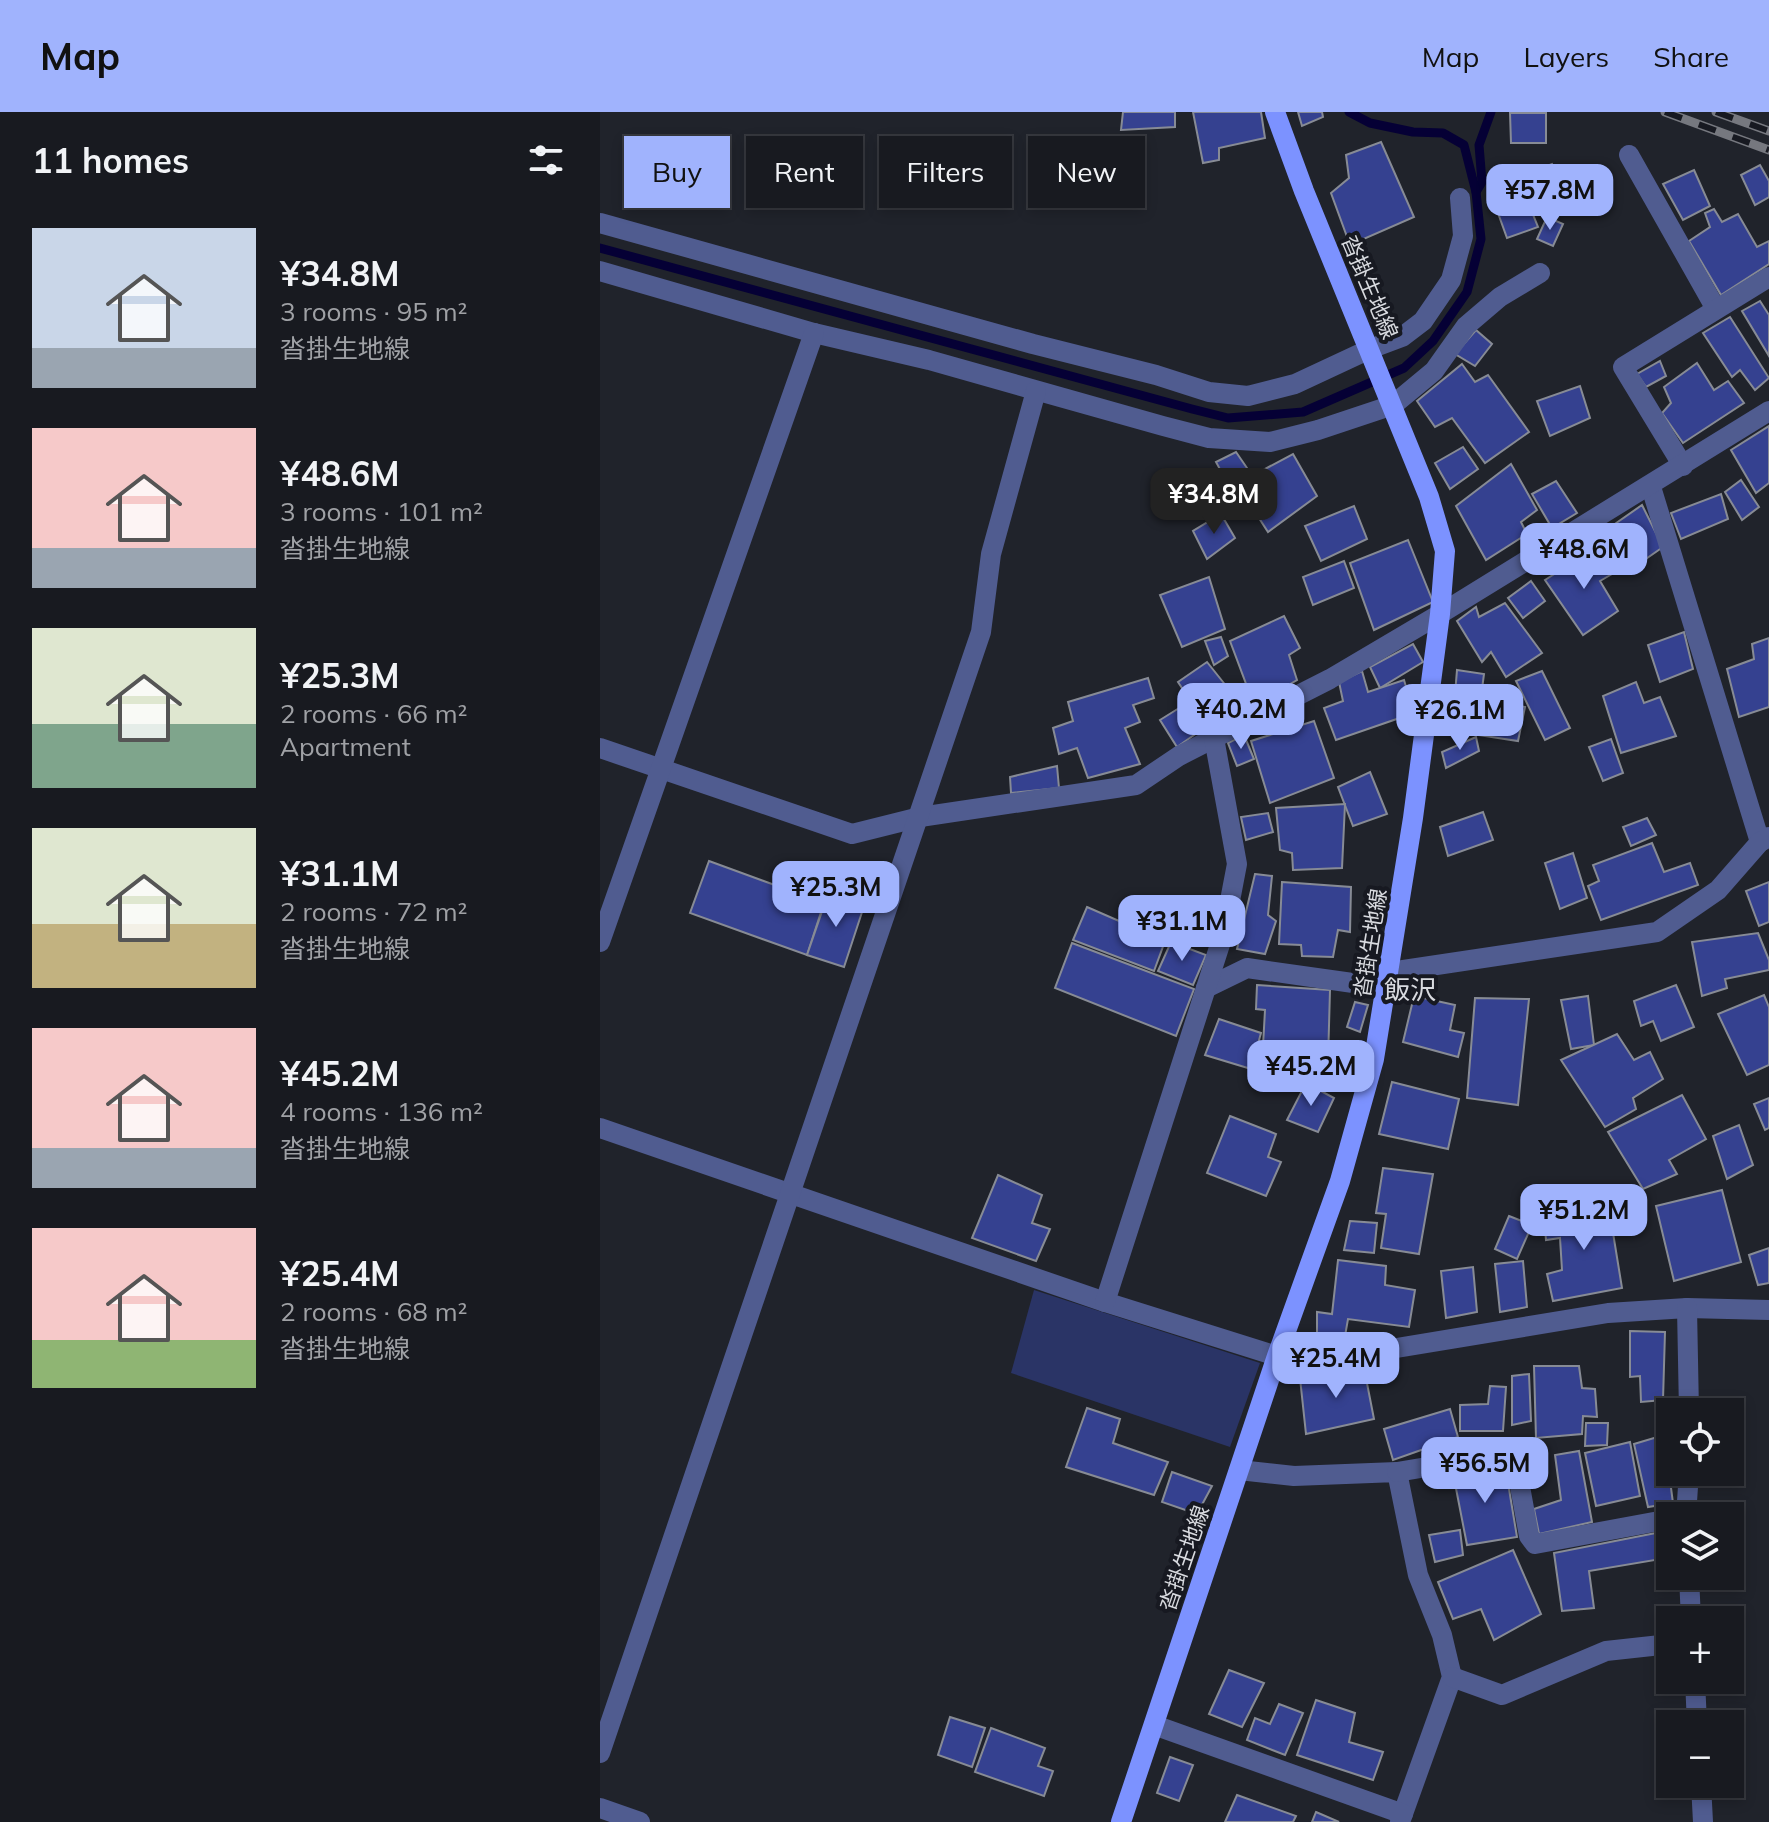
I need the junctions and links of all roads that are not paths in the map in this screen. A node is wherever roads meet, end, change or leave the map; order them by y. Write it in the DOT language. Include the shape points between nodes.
graph roads {
  1 [pos="1275,112"];
  2 [pos="1629,155"];
  3 [pos="1460,198"];
  4 [pos="600,223"];
  5 [pos="600,271"];
  6 [pos="1540,273"];
  7 [pos="1769,277"];
  8 [pos="1716,309"];
  9 [pos="814,333"];
  10 [pos="1372,355"];
  11 [pos="1036,391"];
  12 [pos="1389,396"];
  13 [pos="1769,411"];
  14 [pos="1683,466"];
  15 [pos="1651,487"];
  16 [pos="1440,614"];
  17 [pos="1214,738"];
  18 [pos="600,748"];
  19 [pos="660,769"];
  20 [pos="920,817"];
  21 [pos="1764,839"];
  22 [pos="600,942"];
  23 [pos="1389,980"];
  24 [pos="1206,988"];
  25 [pos="600,1128"];
  26 [pos="791,1194"];
  27 [pos="1105,1302"];
  28 [pos="1687,1308"];
  29 [pos="1769,1310"];
  30 [pos="1277,1356"];
  31 [pos="1689,1398"];
  32 [pos="1239,1470"];
  33 [pos="1397,1472"];
  34 [pos="1656,1522"];
  35 [pos="1656,1646"];
  36 [pos="1452,1677"];
  37 [pos="1154,1725"];
  38 [pos="600,1753"];
  39 [pos="1702,1798"];
  40 [pos="600,1808"];
  41 [pos="1401,1818"];
  42 [pos="640,1822"];
  43 [pos="1121,1822"];
  44 [pos="1703,1822"];
  1 -- 10 [label="main road, 沓掛生地線"];
  2 -- 8 [label="street"];
  3 -- 10 [label="street" via="1463,236 1451,280 1423,321"];
  4 -- 10 [label="street" via="1209,392 1248,396"];
  5 -- 9 [label="street"];
  6 -- 12 [label="street" via="1466,326 1434,371"];
  7 -- 8 [label="street"];
  8 -- 14 [label="street" via="1623,367"];
  9 -- 11 [label="street"];
  9 -- 19 [label="street"];
  10 -- 12 [label="main road, 沓掛生地線"];
  11 -- 12 [label="street" via="1209,438 1270,442 1318,430"];
  11 -- 20 [label="street" via="991,554 981,632"];
  12 -- 16 [label="main road, 沓掛生地線" via="1445,551"];
  13 -- 14 [label="street"];
  14 -- 15 [label="street"];
  15 -- 16 [label="street"];
  15 -- 21 [label="street"];
  16 -- 17 [label="street" via="1330,679"];
  16 -- 23 [label="main road, 沓掛生地線"];
  17 -- 20 [label="street" via="1136,785"];
  17 -- 24 [label="street" via="1237,864"];
  18 -- 19 [label="street"];
  19 -- 20 [label="street" via="852,834"];
  19 -- 22 [label="street"];
  20 -- 26 [label="street"];
  21 -- 23 [label="street" via="1718,890 1657,932"];
  23 -- 24 [label="street" via="1247,968"];
  23 -- 30 [label="main road, 沓掛生地線" via="1374,1059 1340,1181"];
  24 -- 27 [label="street"];
  25 -- 26 [label="street"];
  26 -- 27 [label="street"];
  26 -- 38 [label="street"];
  27 -- 30 [label="street"];
  28 -- 29 [label="street"];
  28 -- 30 [label="street" via="1608,1313 1336,1358"];
  28 -- 31 [label="street"];
  30 -- 32 [label="main road, 沓掛生地線"];
  32 -- 33 [label="street" via="1294,1476"];
  32 -- 37 [label="main road, 沓掛生地線"];
  33 -- 34 [label="street" via="1504,1454 1515,1459 1529,1536 1535,1544"];
  33 -- 36 [label="street" via="1418,1575"];
  35 -- 36 [label="street" via="1606,1651 1502,1695"];
  36 -- 41 [label="street"];
  37 -- 41 [label="street"];
  37 -- 43 [label="main road, 沓掛生地線"];
  39 -- 44 [label="street"];
  40 -- 42 [label="street"];
}
